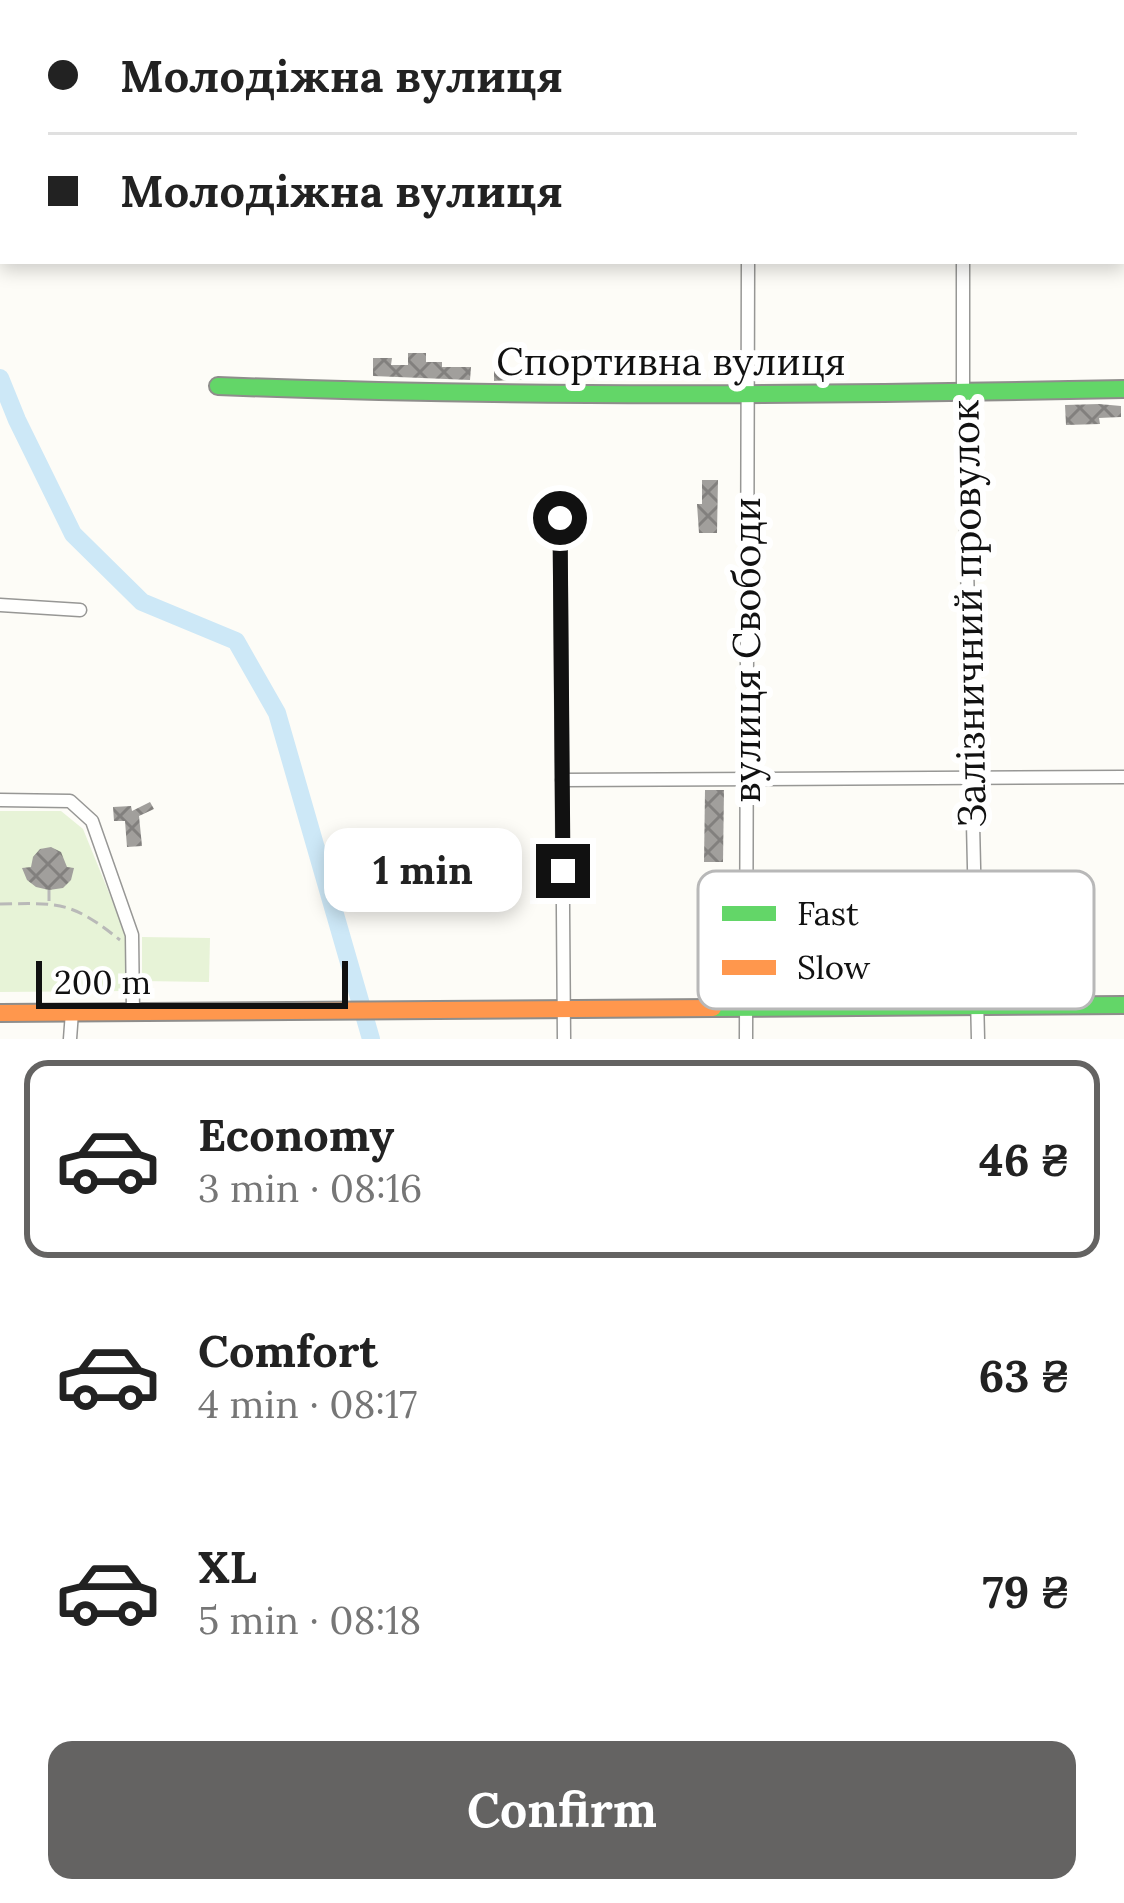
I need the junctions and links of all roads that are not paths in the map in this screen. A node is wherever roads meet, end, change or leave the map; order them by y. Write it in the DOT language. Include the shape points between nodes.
graph roads {
  1 [pos="748,264"];
  2 [pos="963,264"];
  3 [pos="218,386"];
  4 [pos="1124,389"];
  5 [pos="963,393"];
  6 [pos="746,396"];
  7 [pos="560,518"];
  8 [pos="0,605"];
  9 [pos="80,610"];
  10 [pos="1124,777"];
  11 [pos="971,778"];
  12 [pos="562,780"];
  13 [pos="746,780"];
  14 [pos="0,800"];
  15 [pos="746,871"];
  16 [pos="973,871"];
  17 [pos="698,1007"];
  18 [pos="564,1008"];
  19 [pos="977,1009"];
  20 [pos="72,1012"];
  21 [pos="133,1012"];
  22 [pos="0,1013"];
  23 [pos="70,1039"];
  24 [pos="563,1039"];
  25 [pos="978,1039"];
  1 -- 6 [label="street, вулиця Свободи"];
  2 -- 5 [label="street, Залізничний провулок"];
  3 -- 6 [label="street, Спортивна вулиця"];
  4 -- 5 [label="street, Спортивна вулиця"];
  5 -- 6 [label="street, Спортивна вулиця"];
  5 -- 11 [label="street, Залізничний провулок"];
  6 -- 13 [label="street, вулиця Свободи"];
  7 -- 12 [label="street"];
  8 -- 9 [label="street"];
  10 -- 11 [label="street"];
  11 -- 13 [label="street"];
  11 -- 16 [label="street, Залізничний провулок"];
  12 -- 13 [label="street"];
  12 -- 18 [label="street"];
  13 -- 15 [label="street, вулиця Свободи"];
  14 -- 21 [label="street" via="70,801 92,821 132,935"];
  17 -- 18 [label="street"];
  18 -- 21 [label="street"];
  18 -- 24 [label="street"];
  19 -- 25 [label="street, Залізничний провулок"];
  20 -- 21 [label="street"];
  20 -- 22 [label="street"];
  20 -- 23 [label="street"];
}
